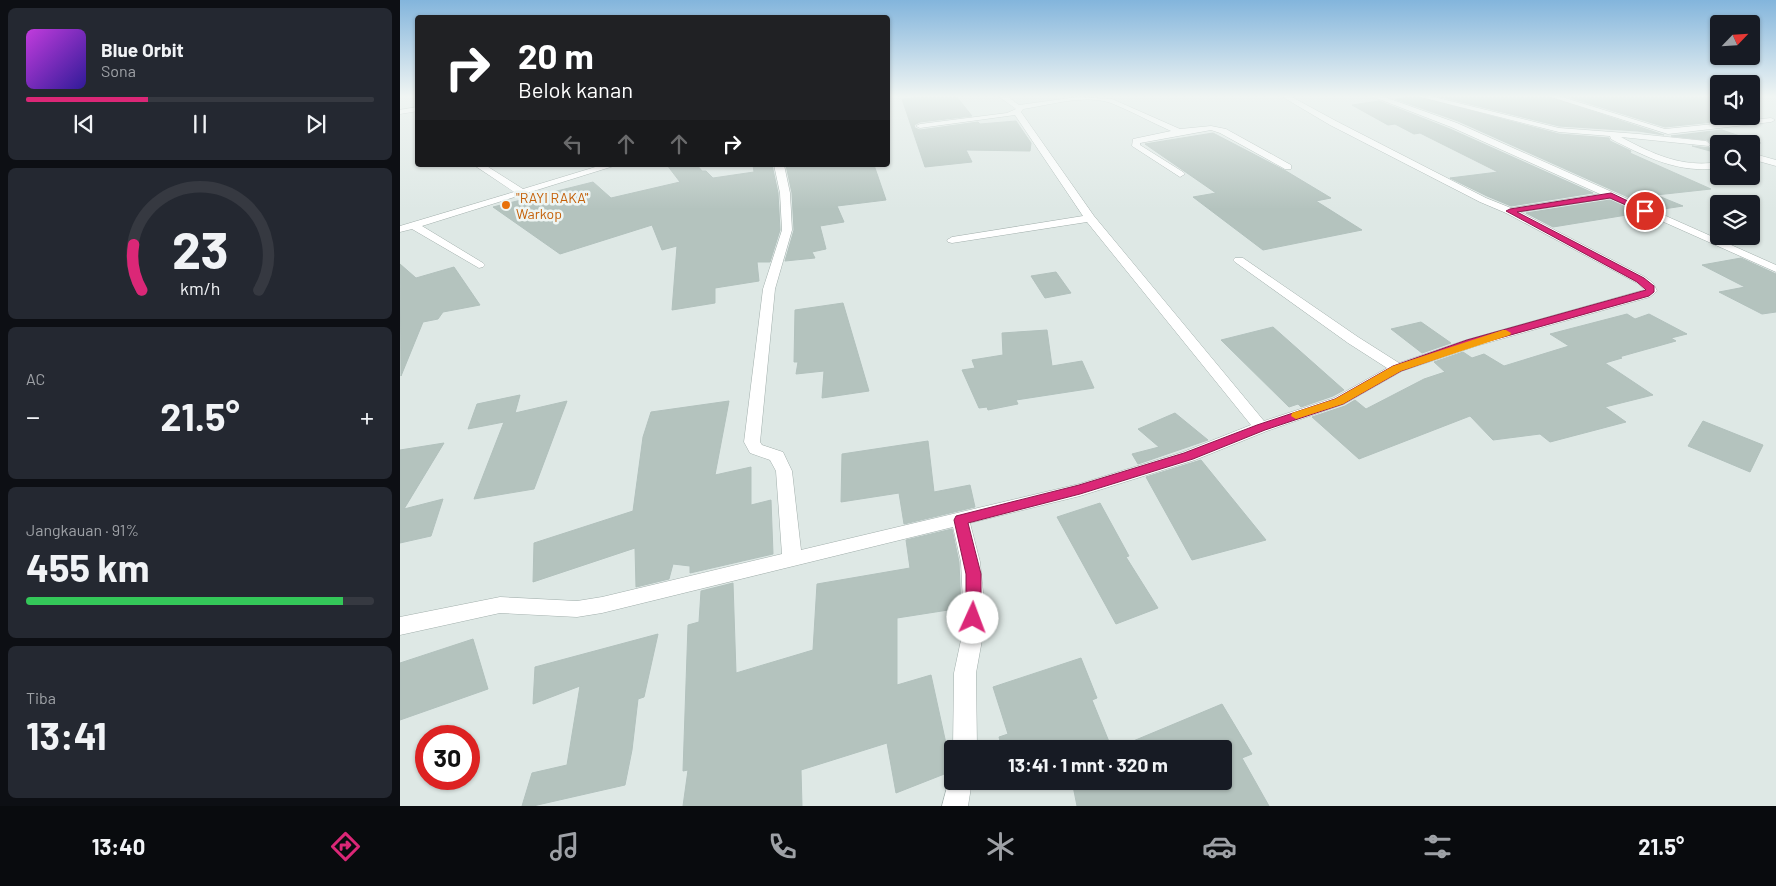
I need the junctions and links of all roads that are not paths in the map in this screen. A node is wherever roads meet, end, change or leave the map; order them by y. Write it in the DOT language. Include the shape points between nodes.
graph roads {
  1 [pos="1034,134"];
  2 [pos="1171,134"];
  3 [pos="1225,134"];
  4 [pos="1353,134"];
  5 [pos="1473,134"];
  6 [pos="1604,134"];
  7 [pos="1608,134"];
  8 [pos="1673,134"];
  9 [pos="1760,158"];
  10 [pos="1776,163"];
  11 [pos="1710,166"];
  12 [pos="482,167"];
  13 [pos="605,167"];
  14 [pos="779,167"];
  15 [pos="1288,167"];
  16 [pos="1180,174"];
  17 [pos="521,192"];
  18 [pos="1611,195"];
  19 [pos="1510,211"];
  20 [pos="1090,218"];
  21 [pos="413,225"];
  22 [pos="400,229"];
  23 [pos="952,240"];
  24 [pos="1239,260"];
  25 [pos="479,265"];
  26 [pos="1776,269"];
  27 [pos="1397,368"];
  28 [pos="1261,427"];
  29 [pos="960,520"];
  30 [pos="792,559"];
  31 [pos="400,626"];
  32 [pos="966,740"];
  33 [pos="958,790"];
  34 [pos="955,806"];
  1 -- 20 [label="street"];
  2 -- 16 [label="street" via="1136,141 1136,146"];
  3 -- 15 [label="street"];
  4 -- 19 [label="street"];
  5 -- 18 [label="street"];
  6 -- 7 [label="street"];
  7 -- 8 [label="street" via="1709,145"];
  7 -- 11 [label="street" via="1683,167"];
  9 -- 10 [label="street"];
  12 -- 17 [label="street"];
  13 -- 17 [label="street"];
  14 -- 30 [label="street" via="787,230 769,289 752,442 756,449 777,456 784,470"];
  17 -- 21 [label="street"];
  18 -- 19 [label="street"];
  18 -- 26 [label="street"];
  19 -- 27 [label="street" via="1641,280 1651,290"];
  20 -- 23 [label="street"];
  20 -- 28 [label="street"];
  21 -- 22 [label="street"];
  21 -- 25 [label="street"];
  24 -- 27 [label="street"];
  27 -- 28 [label="street" via="1339,401"];
  28 -- 29 [label="street" via="1189,456"];
  29 -- 30 [label="street"];
  29 -- 32 [label="street" via="974,574 975,601 965,678"];
  30 -- 31 [label="street" via="585,608 500,605"];
  33 -- 34 [label="street"];
}
